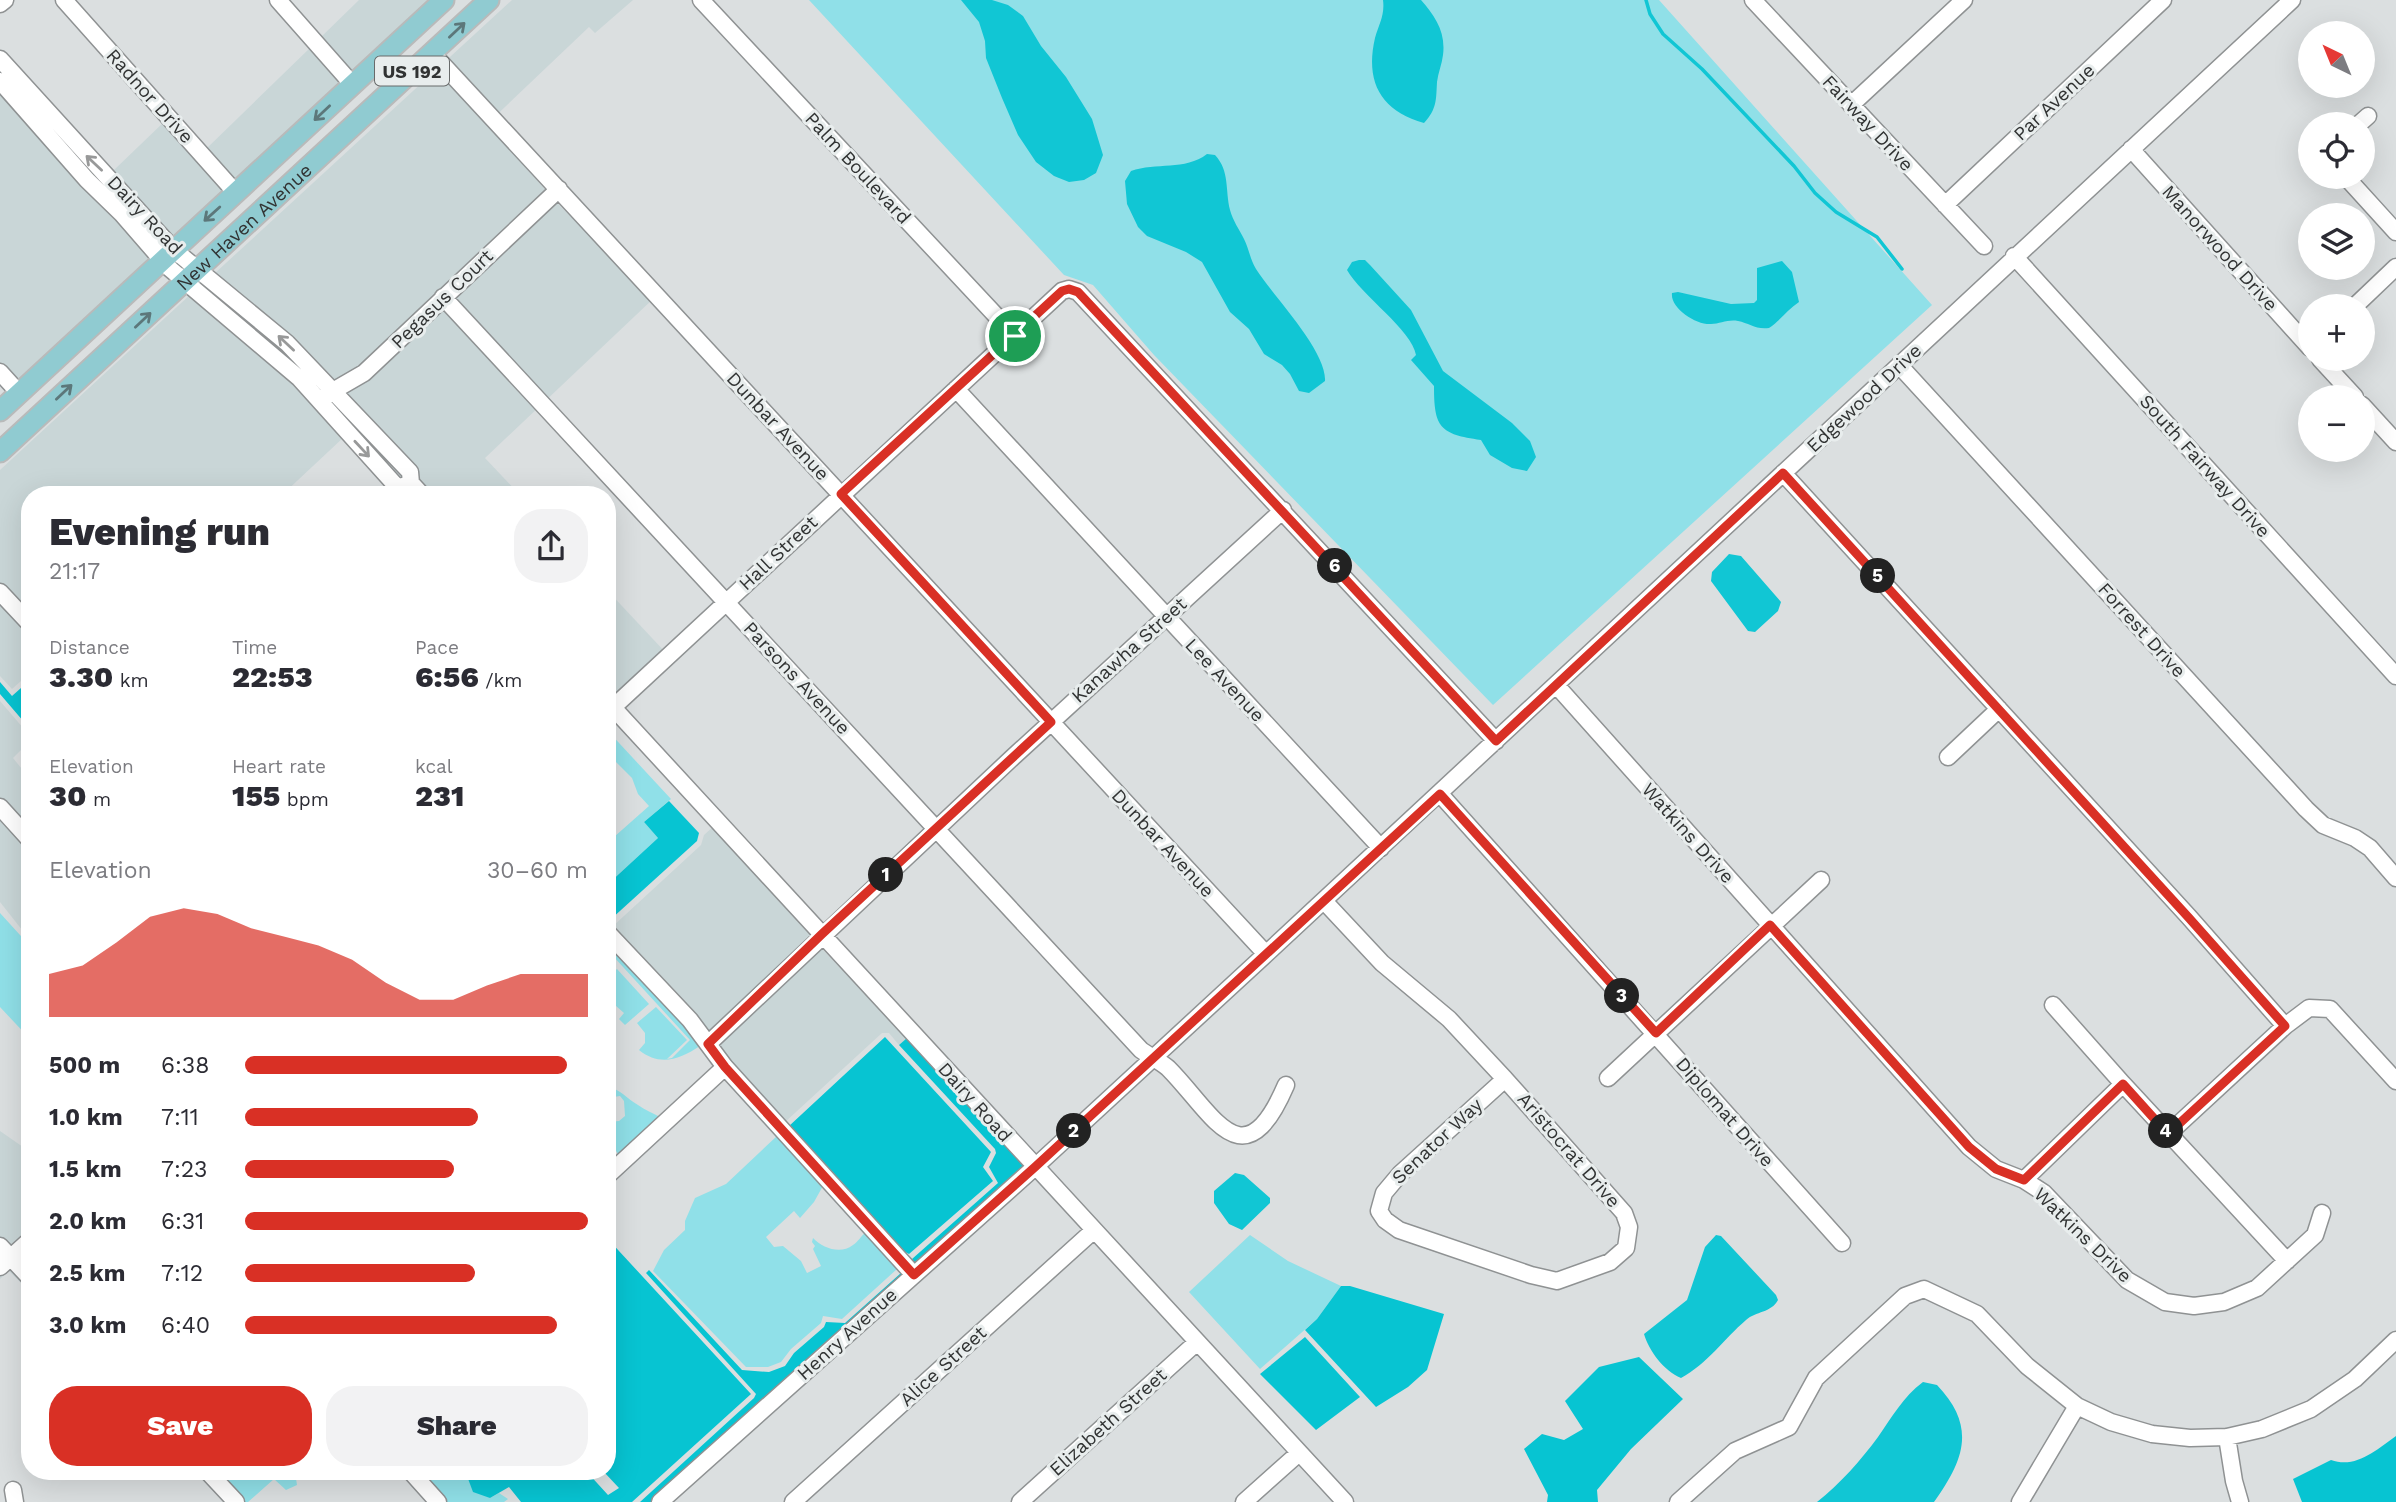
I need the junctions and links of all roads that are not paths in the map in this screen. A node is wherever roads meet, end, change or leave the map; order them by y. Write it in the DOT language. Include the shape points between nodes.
graph roads {
  1 [pos="5,0"];
  2 [pos="64,0"];
  3 [pos="278,0"];
  4 [pos="444,0"];
  5 [pos="489,0"];
  6 [pos="701,0"];
  7 [pos="1964,0"];
  8 [pos="2163,0"];
  9 [pos="2292,0"];
  10 [pos="1755,1"];
  11 [pos="0,4"];
  12 [pos="432,53"];
  13 [pos="0,59"];
  14 [pos="0,81"];
  15 [pos="353,85"];
  16 [pos="1851,105"];
  17 [pos="335,143"];
  18 [pos="2131,149"];
  19 [pos="559,189"];
  20 [pos="2357,189"];
  21 [pos="236,192"];
  22 [pos="1945,205"];
  23 [pos="2396,232"];
  24 [pos="1984,246"];
  25 [pos="168,254"];
  26 [pos="2014,256"];
  27 [pos="2396,267"];
  28 [pos="192,274"];
  29 [pos="2368,294"];
  30 [pos="443,297"];
  31 [pos="2298,335"];
  32 [pos="1015,336"];
  33 [pos="53,361"];
  34 [pos="1899,365"];
  35 [pos="2331,371"];
  36 [pos="0,372"];
  37 [pos="2344,385"];
  38 [pos="956,389"];
  39 [pos="335,391"];
  40 [pos="19,393"];
  41 [pos="317,399"];
  42 [pos="0,411"];
  43 [pos="40,415"];
  44 [pos="2375,419"];
  45 [pos="2396,442"];
  46 [pos="0,452"];
  47 [pos="1783,473"];
  48 [pos="396,486"];
  49 [pos="415,486"];
  50 [pos="841,494"];
  51 [pos="1283,510"];
  52 [pos="0,592"];
  53 [pos="726,602"];
  54 [pos="21,614"];
  55 [pos="1167,616"];
  56 [pos="2396,676"];
  57 [pos="1556,685"];
  58 [pos="616,701"];
  59 [pos="1999,709"];
  60 [pos="616,714"];
  61 [pos="1051,722"];
  62 [pos="1496,741"];
  63 [pos="1948,757"];
  64 [pos="1440,794"];
  65 [pos="0,807"];
  66 [pos="937,828"];
  67 [pos="21,830"];
  68 [pos="1381,848"];
  69 [pos="2396,878"];
  70 [pos="1821,880"];
  71 [pos="1324,901"];
  72 [pos="1770,925"];
  73 [pos="822,934"];
  74 [pos="616,948"];
  75 [pos="1266,954"];
  76 [pos="2053,1005"];
  77 [pos="2285,1026"];
  78 [pos="1656,1033"];
  79 [pos="708,1044"];
  80 [pos="1152,1059"];
  81 [pos="725,1067"];
  82 [pos="1608,1078"];
  83 [pos="1505,1079"];
  84 [pos="2396,1081"];
  85 [pos="2123,1084"];
  86 [pos="1286,1085"];
  87 [pos="2168,1134"];
  88 [pos="1035,1167"];
  89 [pos="616,1168"];
  90 [pos="2024,1180"];
  91 [pos="1379,1211"];
  92 [pos="2322,1213"];
  93 [pos="1093,1231"];
  94 [pos="1842,1243"];
  95 [pos="21,1246"];
  96 [pos="4,1257"];
  97 [pos="2287,1261"];
  98 [pos="21,1271"];
  99 [pos="914,1275"];
  100 [pos="2396,1340"];
  101 [pos="1196,1343"];
  102 [pos="2077,1406"];
  103 [pos="2227,1437"];
  104 [pos="1298,1453"];
  105 [pos="215,1480"];
  106 [pos="418,1480"];
  107 [pos="236,1502"];
  108 [pos="438,1502"];
  109 [pos="660,1502"];
  110 [pos="793,1502"];
  111 [pos="1020,1502"];
  112 [pos="1244,1502"];
  113 [pos="1345,1502"];
  114 [pos="1678,1502"];
  115 [pos="2020,1502"];
  116 [pos="2240,1502"];
  1 -- 11 [label="street"];
  2 -- 21 [label="street, Radnor Drive"];
  3 -- 15 [label="street"];
  4 -- 12 [label="main road" via="432,27"];
  4 -- 15 [label="main road, New Haven Avenue / US 192"];
  12 -- 5 [label="main road, New Haven Avenue / US 192, one-way"];
  6 -- 32 [label="street, Palm Boulevard"];
  7 -- 16 [label="street"];
  8 -- 22 [label="street, Par Avenue"];
  9 -- 18 [label="street, Edgewood Drive"];
  10 -- 16 [label="street, Fairway Drive"];
  12 -- 17 [label="main road, New Haven Avenue / US 192"];
  12 -- 19 [label="street, Dunbar Avenue"];
  25 -- 13 [label="street, Dairy Road, one-way"];
  14 -- 25 [label="street, Dairy Road" via="87,180"];
  15 -- 17 [label="main road" via="352,113"];
  15 -- 21 [label="main road, New Haven Avenue / US 192, one-way"];
  16 -- 22 [label="street, Fairway Drive"];
  17 -- 28 [label="main road, New Haven Avenue / US 192"];
  18 -- 26 [label="street, Edgewood Drive"];
  18 -- 31 [label="street, Manorwood Drive"];
  19 -- 30 [label="street, Pegasus Court"];
  19 -- 50 [label="street, Dunbar Avenue"];
  20 -- 23 [label="street"];
  21 -- 25 [label="main road, New Haven Avenue / US 192, one-way"];
  22 -- 24 [label="street, Fairway Drive"];
  25 -- 28 [label="street, Dairy Road"];
  25 -- 33 [label="main road, New Haven Avenue / US 192"];
  26 -- 34 [label="street, Edgewood Drive"];
  26 -- 56 [label="street, South Fairway Drive"];
  27 -- 29 [label="street"];
  39 -- 28 [label="street, Dairy Road, one-way" via="287,343"];
  28 -- 41 [label="street, Dairy Road"];
  43 -- 28 [label="main road, New Haven Avenue / US 192, one-way"];
  30 -- 39 [label="street, Pegasus Court" via="364,373"];
  30 -- 53 [label="street, Parsons Avenue"];
  32 -- 38 [label="street, Hall Street"];
  32 -- 51 [label="street, Hall Street" via="1062,291 1078,292"];
  33 -- 40 [label="main road, New Haven Avenue / US 192"];
  33 -- 43 [label="main road" via="37,393"];
  34 -- 47 [label="street, Edgewood Drive"];
  34 -- 69 [label="street, Forrest Drive" via="2306,809 2323,825 2370,848"];
  35 -- 37 [label="street"];
  36 -- 40 [label="street"];
  38 -- 50 [label="street, Hall Street"];
  38 -- 55 [label="street, Lee Avenue"];
  39 -- 41 [label="street, Pegasus Court"];
  39 -- 49 [label="street, Dairy Road" via="410,471"];
  40 -- 42 [label="main road, New Haven Avenue / US 192"];
  41 -- 48 [label="street, Dairy Road, one-way"];
  43 -- 46 [label="main road, New Haven Avenue / US 192"];
  44 -- 45 [label="street"];
  47 -- 57 [label="street, Edgewood Drive"];
  47 -- 59 [label="street"];
  50 -- 53 [label="street, Hall Street"];
  50 -- 61 [label="street, Dunbar Avenue"];
  51 -- 55 [label="street, Kanawha Street"];
  51 -- 62 [label="street"];
  52 -- 54 [label="street"];
  53 -- 58 [label="street, Hall Street"];
  53 -- 66 [label="street, Parsons Avenue"];
  55 -- 61 [label="street, Kanawha Street"];
  55 -- 68 [label="street, Lee Avenue"];
  57 -- 62 [label="street, Edgewood Drive"];
  57 -- 72 [label="street, Watkins Drive"];
  59 -- 63 [label="street"];
  59 -- 77 [label="street"];
  60 -- 73 [label="street, Dairy Road"];
  61 -- 66 [label="street, Kanawha Street"];
  61 -- 75 [label="street, Dunbar Avenue"];
  62 -- 64 [label="street, Edgewood Drive"];
  64 -- 68 [label="street, Edgewood Drive"];
  64 -- 78 [label="street, Diplomat Drive"];
  65 -- 67 [label="street"];
  66 -- 73 [label="street, Kanawha Street"];
  66 -- 80 [label="street, Parsons Avenue"];
  68 -- 71 [label="street, Edgewood Drive"];
  70 -- 72 [label="street"];
  71 -- 75 [label="street, Edgewood Drive"];
  71 -- 83 [label="street, Aristocrat Drive" via="1382,963 1449,1019"];
  72 -- 78 [label="street"];
  72 -- 90 [label="street, Watkins Drive" via="1969,1147 1996,1169"];
  73 -- 79 [label="street, Kanawha Street"];
  73 -- 88 [label="street, Dairy Road"];
  74 -- 79 [label="street" via="690,1020"];
  75 -- 80 [label="street, Edgewood Drive"];
  76 -- 85 [label="street"];
  77 -- 84 [label="street" via="2309,1008 2330,1009"];
  77 -- 87 [label="street"];
  78 -- 82 [label="street"];
  78 -- 94 [label="street, Diplomat Drive"];
  79 -- 81 [label="street"];
  80 -- 86 [label="street, Parsons Avenue" via="1166,1066 1224,1130 1238,1136 1261,1126"];
  80 -- 88 [label="street, Edgewood Drive"];
  81 -- 89 [label="street"];
  81 -- 99 [label="street"];
  83 -- 91 [label="street, Senator Way" via="1400,1174 1384,1193"];
  83 -- 91 [label="street, Aristocrat Drive" via="1624,1213 1629,1227 1626,1248 1610,1262 1557,1280 1399,1230"];
  85 -- 87 [label="street"];
  85 -- 90 [label="street"];
  87 -- 97 [label="street"];
  88 -- 93 [label="street, Dairy Road"];
  88 -- 99 [label="street, Henry Avenue"];
  90 -- 97 [label="street, Watkins Drive" via="2044,1193 2127,1280 2165,1302 2194,1306 2224,1302 2258,1288"];
  92 -- 97 [label="street, Watkins Drive" via="2315,1235"];
  93 -- 101 [label="street, Dairy Road"];
  93 -- 110 [label="street, Alice Street"];
  95 -- 96 [label="street"];
  96 -- 98 [label="street"];
  99 -- 109 [label="street, Henry Avenue"];
  100 -- 103 [label="street" via="2354,1379 2311,1409"];
  101 -- 104 [label="street, Dairy Road"];
  101 -- 111 [label="street, Elizabeth Street"];
  102 -- 103 [label="street" via="2152,1434"];
  102 -- 114 [label="street" via="1977,1314 1924,1289 1905,1296 1816,1378 1789,1427 1735,1451"];
  102 -- 115 [label="street"];
  103 -- 116 [label="street"];
  104 -- 112 [label="street"];
  104 -- 113 [label="street, Dairy Road"];
  105 -- 107 [label="street"];
  106 -- 108 [label="street"];
}
